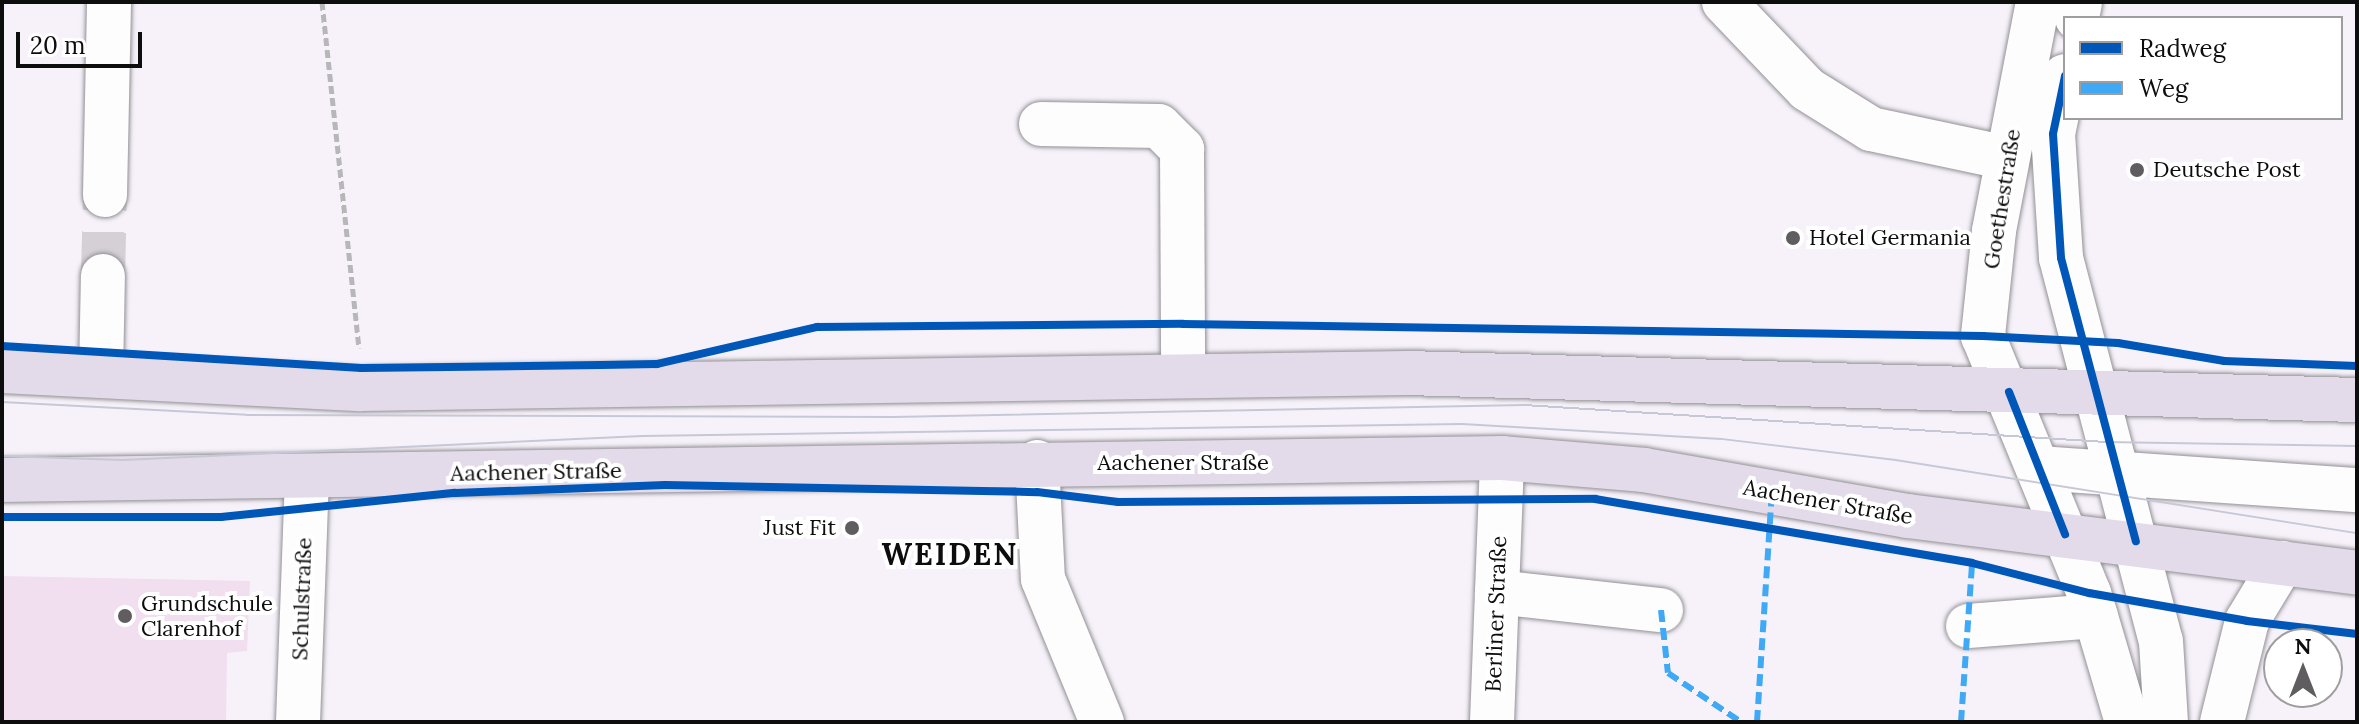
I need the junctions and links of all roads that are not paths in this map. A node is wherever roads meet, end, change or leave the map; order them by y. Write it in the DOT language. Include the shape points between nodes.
graph roads {
  1 [pos="109,2"];
  2 [pos="1724,2"];
  3 [pos="2038,2"];
  4 [pos="2063,86"];
  5 [pos="1041,124"];
  6 [pos="2007,158"];
  7 [pos="105,195"];
  8 [pos="103,276"];
  9 [pos="2,371"];
  10 [pos="1183,372"];
  11 [pos="101,376"];
  12 [pos="2009,392"];
  13 [pos="2092,395"];
  14 [pos="2357,400"];
  15 [pos="1502,458"];
  16 [pos="1037,462"];
  17 [pos="2039,468"];
  18 [pos="2114,471"];
  19 [pos="307,477"];
  20 [pos="2,480"];
  21 [pos="2357,490"];
  22 [pos="2065,534"];
  23 [pos="2136,541"];
  24 [pos="2282,563"];
  25 [pos="2357,573"];
  26 [pos="1497,592"];
  27 [pos="1661,610"];
  28 [pos="2096,616"];
  29 [pos="1968,626"];
  30 [pos="298,722"];
  31 [pos="1102,722"];
  32 [pos="1492,722"];
  33 [pos="2127,722"];
  34 [pos="2166,722"];
  35 [pos="2222,722"];
  1 -- 7 [label="street"];
  2 -- 6 [label="street" via="1807,89 1871,129"];
  3 -- 6 [label="street, Goethestraße"];
  4 -- 13 [label="street, Goethestraße" via="2053,134 2061,258"];
  5 -- 10 [label="street" via="1159,126 1182,149"];
  6 -- 12 [label="street, Goethestraße" via="1983,336"];
  8 -- 11 [label="street"];
  9 -- 11 [label="main road"];
  10 -- 11 [label="main road" via="361,389"];
  10 -- 12 [label="main road"];
  12 -- 13 [label="main road"];
  12 -- 17 [label="street, Goethestraße"];
  13 -- 14 [label="main road"];
  13 -- 18 [label="street, Goethestraße"];
  15 -- 16 [label="main road, Aachener Straße"];
  15 -- 22 [label="main road, Aachener Straße" via="1644,470 1908,516"];
  15 -- 26 [label="street, Berliner Straße"];
  16 -- 19 [label="main road, Aachener Straße"];
  16 -- 31 [label="street" via="1043,579"];
  17 -- 18 [label="street"];
  17 -- 22 [label="street, Goethestraße"];
  18 -- 21 [label="street"];
  18 -- 23 [label="street, Goethestraße"];
  19 -- 20 [label="main road, Aachener Straße"];
  19 -- 30 [label="street, Schulstraße"];
  22 -- 23 [label="main road, Aachener Straße"];
  22 -- 28 [label="street, Goethestraße"];
  23 -- 24 [label="main road, Aachener Straße"];
  23 -- 34 [label="street, Goethestraße" via="2161,641"];
  24 -- 25 [label="main road, Aachener Straße"];
  24 -- 35 [label="street" via="2247,621"];
  26 -- 27 [label="street"];
  26 -- 32 [label="street, Berliner Straße"];
  28 -- 29 [label="street"];
  28 -- 33 [label="street, Goethestraße"];
}
